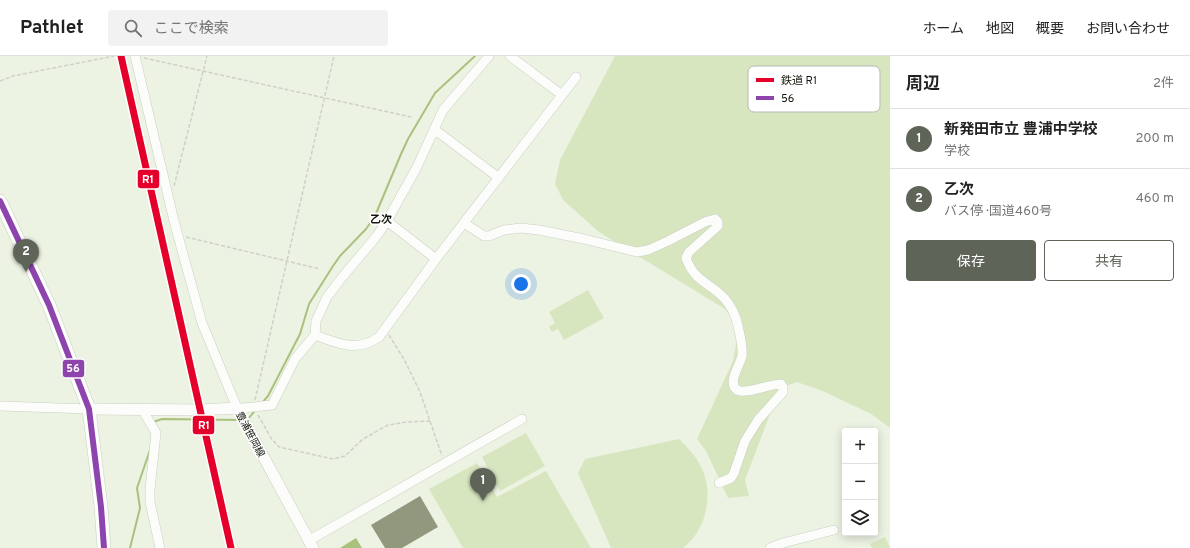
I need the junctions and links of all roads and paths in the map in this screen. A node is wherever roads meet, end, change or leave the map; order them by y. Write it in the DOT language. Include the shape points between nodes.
graph roads {
  1 [pos="114,56"];
  2 [pos="207,56"];
  3 [pos="334,56"];
  4 [pos="489,56"];
  5 [pos="510,56"];
  6 [pos="139,57"];
  7 [pos="204,70"];
  8 [pos="576,77"];
  9 [pos="0,81"];
  10 [pos="562,95"];
  11 [pos="324,98"];
  12 [pos="412,117"];
  13 [pos="434,129"];
  14 [pos="499,178"];
  15 [pos="174,188"];
  16 [pos="0,201"];
  17 [pos="387,221"];
  18 [pos="464,223"];
  19 [pos="178,236"];
  20 [pos="436,259"];
  21 [pos="286,261"];
  22 [pos="320,269"];
  23 [pos="385,329"];
  24 [pos="314,335"];
  25 [pos="0,406"];
  26 [pos="237,408"];
  27 [pos="254,408"];
  28 [pos="89,409"];
  29 [pos="142,409"];
  30 [pos="522,418"];
  31 [pos="430,421"];
  32 [pos="445,463"];
  33 [pos="719,483"];
  34 [pos="834,530"];
  35 [pos="311,544"];
  36 [pos="104,548"];
  37 [pos="160,548"];
  38 [pos="770,548"];
  1 -- 9 [label="path" via="13,76"];
  2 -- 7 [label="path"];
  3 -- 11 [label="path"];
  4 -- 13 [label="street" via="443,110"];
  5 -- 10 [label="street"];
  6 -- 7 [label="path"];
  6 -- 19 [label="street"];
  7 -- 11 [label="path"];
  7 -- 15 [label="path"];
  8 -- 10 [label="street"];
  10 -- 14 [label="street"];
  11 -- 12 [label="path"];
  11 -- 21 [label="path"];
  13 -- 14 [label="street"];
  13 -- 17 [label="street"];
  14 -- 18 [label="street"];
  16 -- 28 [label="highway" via="49,305"];
  17 -- 20 [label="street"];
  17 -- 24 [label="street" via="327,297 316,321"];
  18 -- 20 [label="street"];
  18 -- 33 [label="street" via="484,236 521,228 637,252 668,242 706,222 715,219 718,222 718,226 689,252 686,258 693,273 721,295 734,310 742,340 742,356 734,386 743,392 775,384 781,384 783,387 783,392 758,420 745,441 731,478"];
  19 -- 21 [label="path"];
  19 -- 26 [label="street" via="202,323"];
  20 -- 23 [label="street"];
  21 -- 22 [label="path"];
  21 -- 27 [label="path"];
  23 -- 24 [label="street" via="372,342 354,346"];
  23 -- 31 [label="path" via="405,361"];
  24 -- 27 [label="street" via="295,359 272,405"];
  25 -- 28 [label="street"];
  26 -- 27 [label="street"];
  26 -- 29 [label="main road, 豊浦笹岡線"];
  26 -- 35 [label="main road, 豊浦笹岡線"];
  27 -- 31 [label="path" via="278,447 333,459 344,456 363,439 388,425"];
  28 -- 29 [label="main road, 豊浦笹岡線"];
  28 -- 36 [label="highway"];
  29 -- 37 [label="street" via="156,433 150,502"];
  30 -- 32 [label="street"];
  31 -- 32 [label="path"];
  32 -- 35 [label="street"];
  34 -- 38 [label="street"];
}
